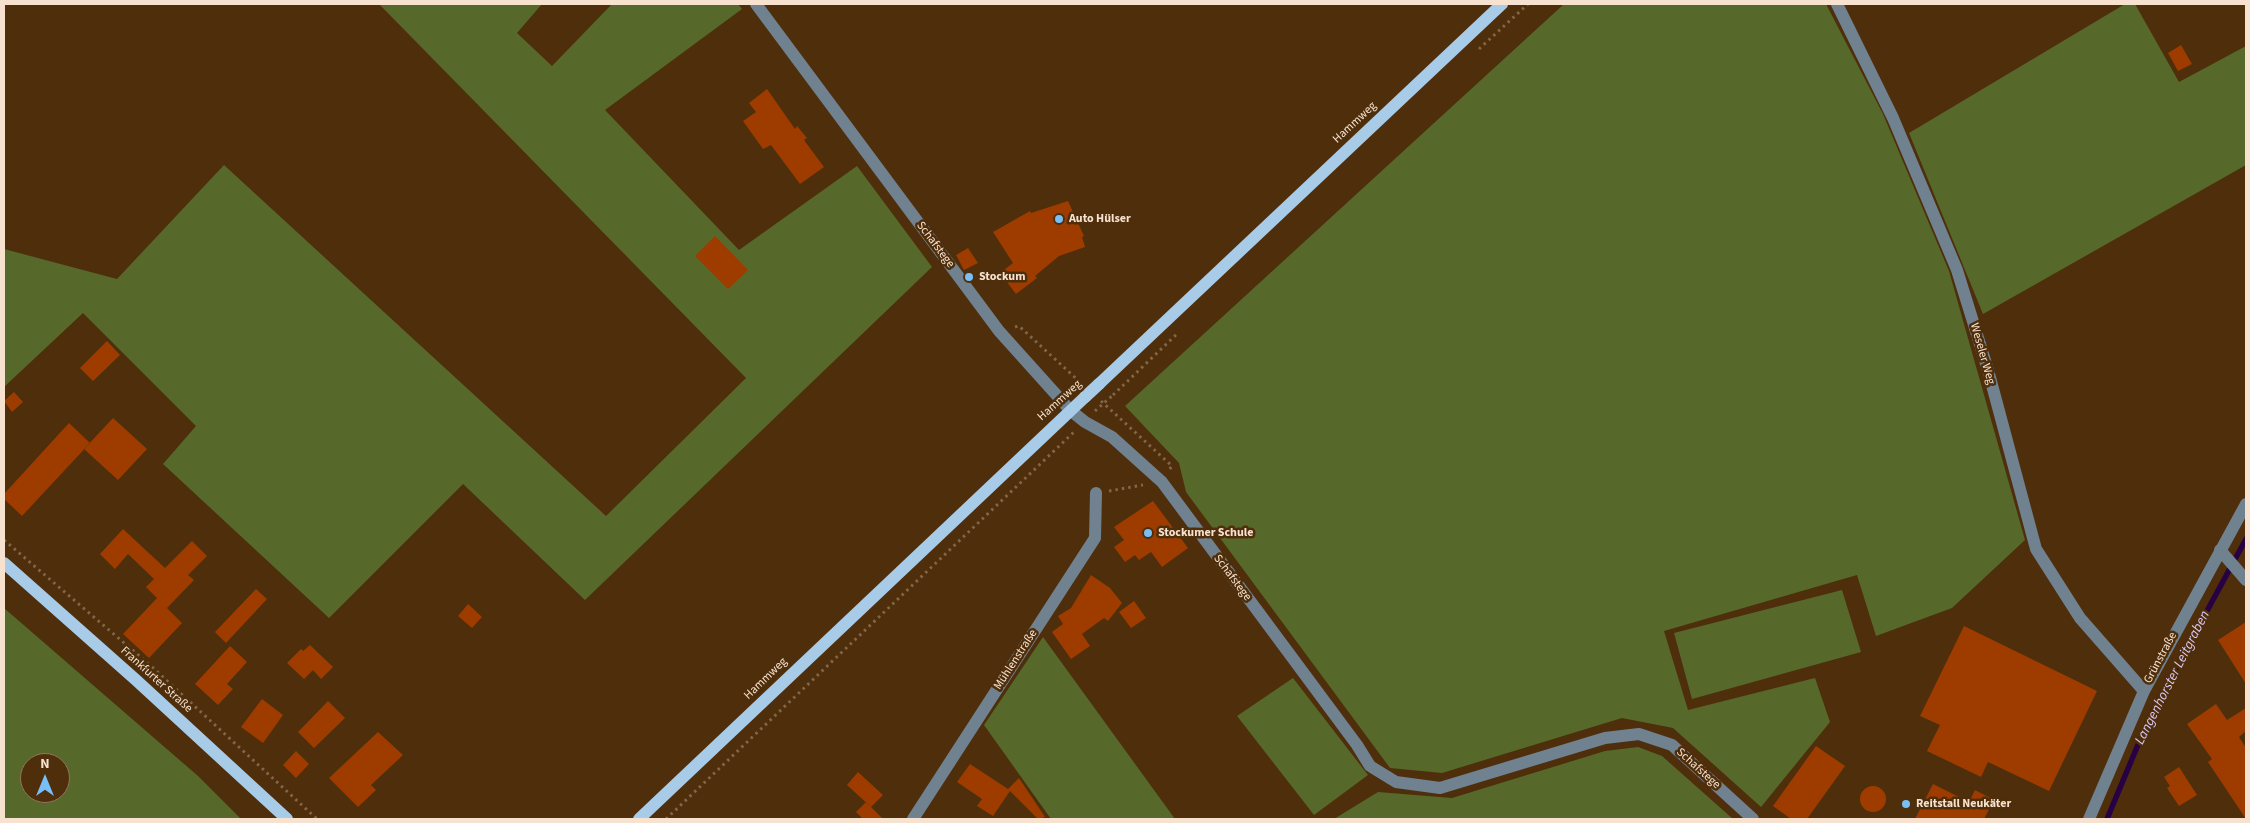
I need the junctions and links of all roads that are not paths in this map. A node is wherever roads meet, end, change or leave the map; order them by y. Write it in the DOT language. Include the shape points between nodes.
graph roads {
  1 [pos="756,4"];
  2 [pos="1502,4"];
  3 [pos="1837,4"];
  4 [pos="1070,410"];
  5 [pos="1096,494"];
  6 [pos="2246,504"];
  7 [pos="2220,550"];
  8 [pos="4,563"];
  9 [pos="2246,580"];
  10 [pos="2144,691"];
  11 [pos="287,819"];
  12 [pos="639,819"];
  13 [pos="913,819"];
  14 [pos="1754,819"];
  15 [pos="2089,819"];
  1 -- 4 [label="street, Schafstege" via="999,331"];
  2 -- 4 [label="main road, Hammweg, bridge"];
  3 -- 10 [label="street, Weseler Weg" via="1893,118 1957,270 1988,370 2036,549 2080,618"];
  4 -- 12 [label="main road, Hammweg"];
  4 -- 14 [label="street, Schafstege" via="1112,437 1162,482 1370,766 1396,782 1440,788 1605,738 1639,734 1672,745"];
  5 -- 13 [label="street, Mühlenstraße" via="1095,538"];
  6 -- 7 [label="street, Grünstraße"];
  7 -- 9 [label="street"];
  7 -- 10 [label="street, Grünstraße"];
  8 -- 11 [label="main road, Frankfurter Straße"];
  10 -- 15 [label="street, Grünstraße"];
}
